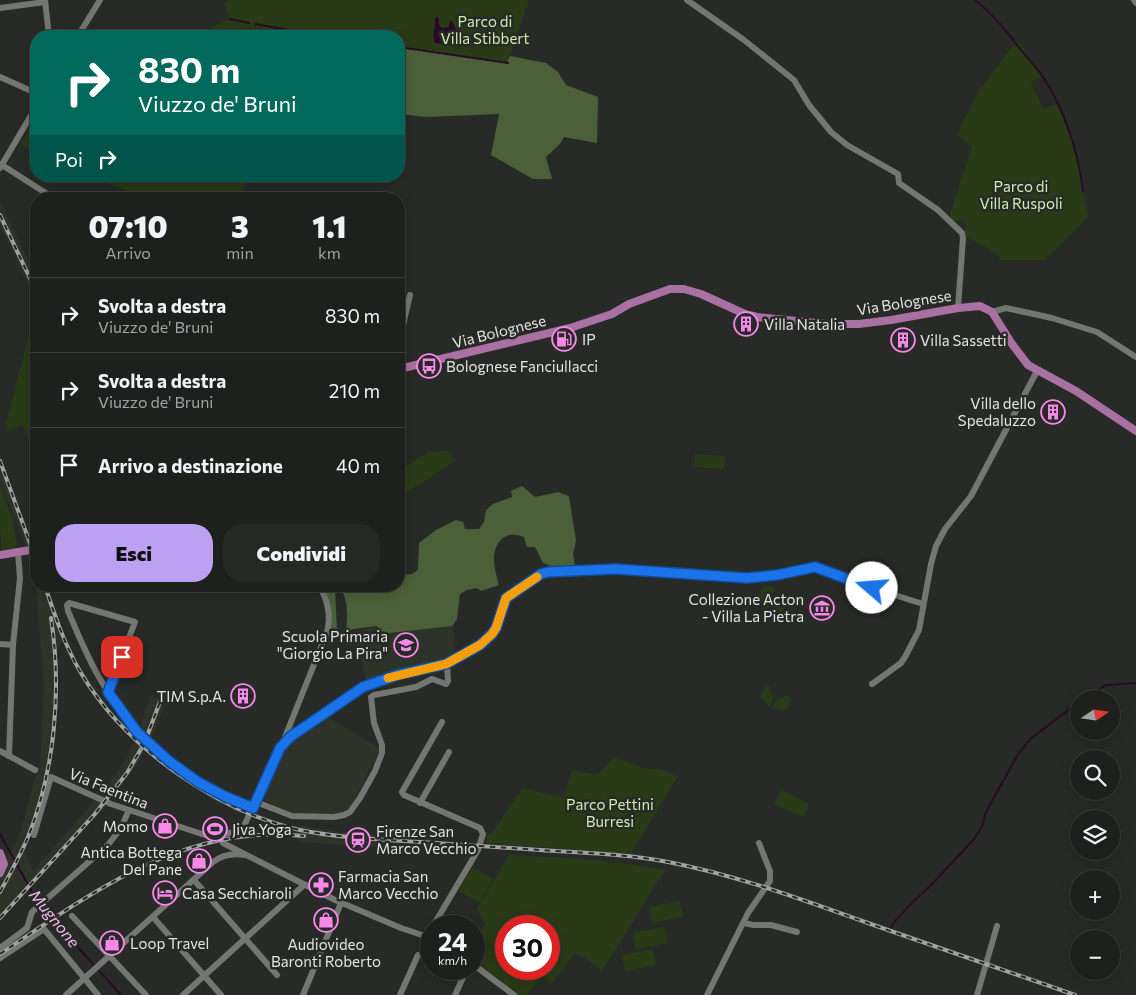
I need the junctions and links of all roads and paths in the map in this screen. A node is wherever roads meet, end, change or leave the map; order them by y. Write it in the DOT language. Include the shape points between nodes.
graph roads {
  1 [pos="100,0"];
  2 [pos="687,0"];
  3 [pos="45,1"];
  4 [pos="0,8"];
  5 [pos="48,30"];
  6 [pos="82,30"];
  7 [pos="0,77"];
  8 [pos="30,90"];
  9 [pos="30,117"];
  10 [pos="1,167"];
  11 [pos="43,192"];
  12 [pos="410,295"];
  13 [pos="958,308"];
  14 [pos="992,312"];
  15 [pos="405,316"];
  16 [pos="1136,357"];
  17 [pos="405,366"];
  18 [pos="1037,371"];
  19 [pos="1136,430"];
  20 [pos="30,550"];
  21 [pos="22,552"];
  22 [pos="0,555"];
  23 [pos="321,592"];
  24 [pos="923,604"];
  25 [pos="0,644"];
  26 [pos="14,645"];
  27 [pos="446,664"];
  28 [pos="872,684"];
  29 [pos="367,685"];
  30 [pos="108,692"];
  31 [pos="371,697"];
  32 [pos="442,722"];
  33 [pos="280,748"];
  34 [pos="0,751"];
  35 [pos="449,752"];
  36 [pos="8,756"];
  37 [pos="35,770"];
  38 [pos="420,803"];
  39 [pos="254,805"];
  40 [pos="129,810"];
  41 [pos="34,835"];
  42 [pos="223,842"];
  43 [pos="758,843"];
  44 [pos="0,853"];
  45 [pos="245,855"];
  46 [pos="0,873"];
  47 [pos="194,880"];
  48 [pos="304,886"];
  49 [pos="341,902"];
  50 [pos="440,915"];
  51 [pos="72,916"];
  52 [pos="153,918"];
  53 [pos="744,923"];
  54 [pos="997,926"];
  55 [pos="420,932"];
  56 [pos="797,932"];
  57 [pos="245,939"];
  58 [pos="0,948"];
  59 [pos="418,956"];
  60 [pos="0,958"];
  61 [pos="106,959"];
  62 [pos="485,973"];
  63 [pos="277,975"];
  64 [pos="204,976"];
  65 [pos="85,978"];
  66 [pos="462,980"];
  67 [pos="66,995"];
  68 [pos="98,995"];
  69 [pos="146,995"];
  70 [pos="183,995"];
  71 [pos="221,995"];
  72 [pos="303,995"];
  73 [pos="400,995"];
  74 [pos="455,995"];
  75 [pos="514,995"];
  76 [pos="707,995"];
  77 [pos="977,995"];
  1 -- 6 [label="street"];
  2 -- 13 [label="street" via="794,80 831,132 847,145 898,174 900,183 954,224 963,238"];
  3 -- 4 [label="street"];
  3 -- 5 [label="street"];
  7 -- 8 [label="street"];
  9 -- 10 [label="street"];
  10 -- 11 [label="street"];
  12 -- 15 [label="street"];
  13 -- 14 [label="main road, Via Bolognese" via="980,306"];
  13 -- 17 [label="main road, Via Bolognese" via="859,324 827,324 757,317 701,294 670,289 570,328"];
  14 -- 16 [label="street" via="1006,308 1097,332"];
  14 -- 18 [label="main road" via="1025,362"];
  18 -- 19 [label="main road" via="1076,390"];
  18 -- 24 [label="street" via="971,496 939,539 930,564"];
  20 -- 21 [label="main road"];
  21 -- 22 [label="main road"];
  21 -- 26 [label="street"];
  23 -- 33 [label="street" via="329,618 327,632"];
  24 -- 27 [label="street" via="815,567 777,575 737,577 616,569 548,572 506,598 492,634 480,645"];
  24 -- 28 [label="street" via="919,630 904,658"];
  25 -- 26 [label="street"];
  26 -- 36 [label="street"];
  27 -- 29 [label="street"];
  27 -- 31 [label="street" via="446,684 432,679 416,687"];
  29 -- 31 [label="street"];
  29 -- 33 [label="street" via="315,719"];
  30 -- 30 [label="street" via="135,622 70,602 68,611 92,666"];
  30 -- 39 [label="street" via="137,732 154,748 198,782 224,796"];
  31 -- 39 [label="street" via="382,753 350,812 334,817 292,816"];
  32 -- 38 [label="street" via="402,792"];
  33 -- 39 [label="street"];
  34 -- 36 [label="street"];
  35 -- 38 [label="street"];
  36 -- 37 [label="street"];
  38 -- 50 [label="street" via="480,828 483,833 478,850"];
  39 -- 40 [label="street, Via Faentina" via="240,830 213,837"];
  40 -- 41 [label="street, Via Faentina" via="51,777"];
  40 -- 58 [label="street" via="108,845 32,912 27,928"];
  42 -- 45 [label="street"];
  43 -- 53 [label="street" via="771,879"];
  44 -- 46 [label="main road" via="4,864"];
  45 -- 47 [label="street" via="218,858"];
  45 -- 48 [label="street"];
  47 -- 52 [label="street"];
  47 -- 57 [label="street"];
  48 -- 49 [label="street"];
  48 -- 57 [label="street"];
  49 -- 55 [label="street" via="401,928"];
  49 -- 72 [label="street"];
  51 -- 61 [label="street"];
  52 -- 61 [label="street"];
  52 -- 64 [label="street"];
  53 -- 56 [label="street" via="771,925"];
  53 -- 76 [label="street"];
  54 -- 77 [label="street"];
  57 -- 63 [label="street"];
  57 -- 64 [label="street"];
  59 -- 73 [label="street"];
  60 -- 65 [label="street" via="44,929"];
  61 -- 65 [label="street"];
  61 -- 69 [label="street"];
  62 -- 75 [label="street"];
  64 -- 70 [label="street"];
  64 -- 71 [label="street"];
  65 -- 67 [label="street"];
  65 -- 68 [label="street"];
  66 -- 74 [label="street"];
}
